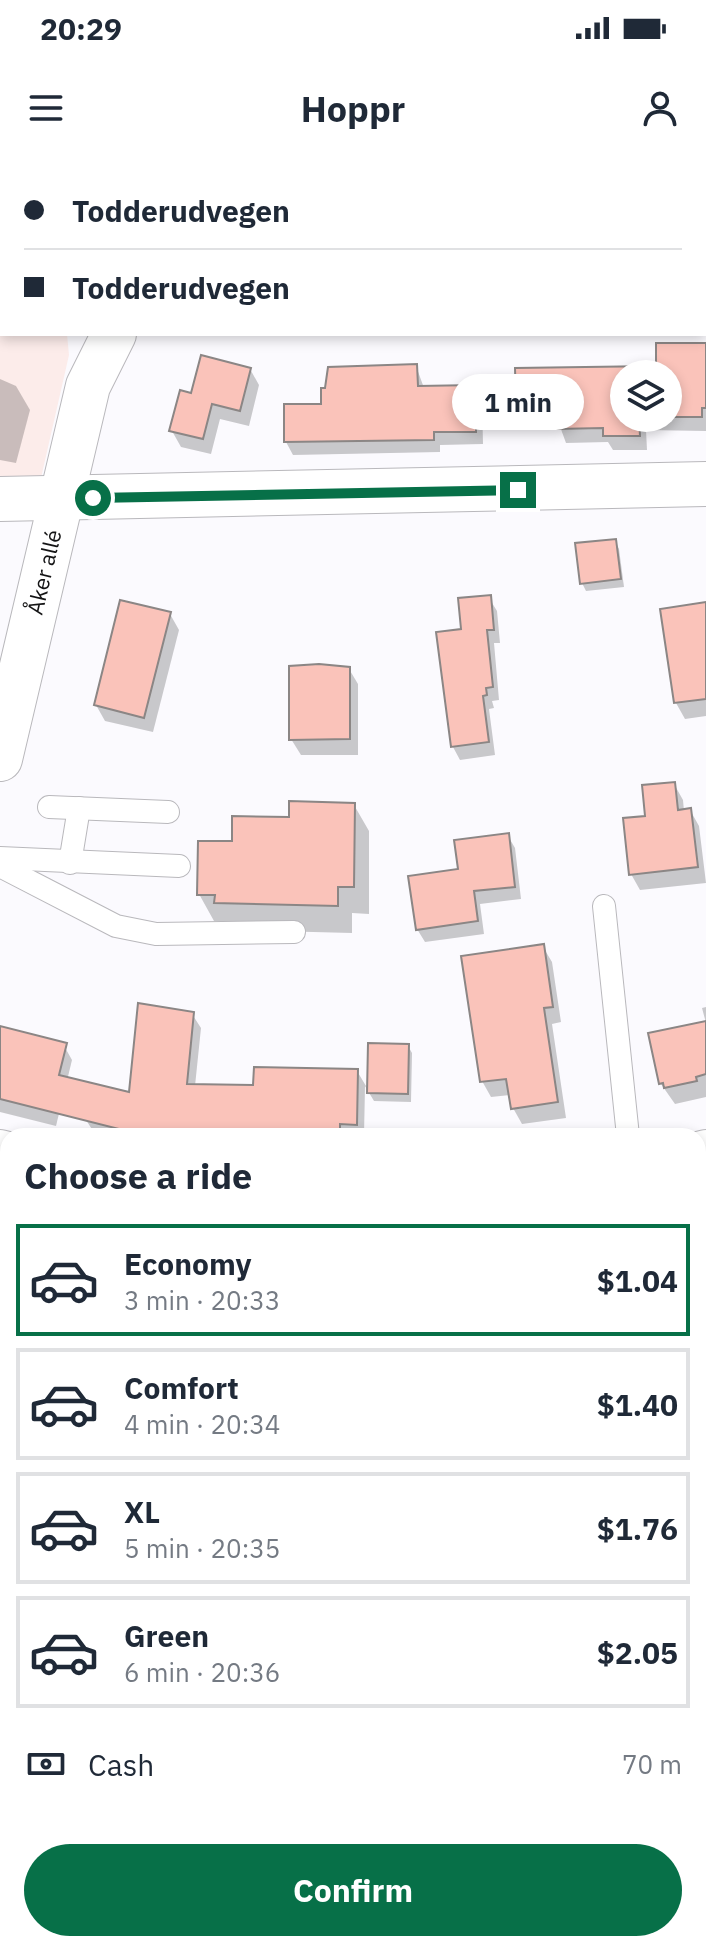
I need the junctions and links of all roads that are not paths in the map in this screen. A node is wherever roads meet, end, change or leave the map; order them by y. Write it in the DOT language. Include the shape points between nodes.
graph roads {
  1 [pos="81,336"];
  2 [pos="113,336"];
  3 [pos="88,386"];
  4 [pos="706,484"];
  5 [pos="64,498"];
  6 [pos="0,499"];
  7 [pos="0,759"];
  8 [pos="49,807"];
  9 [pos="79,808"];
  10 [pos="168,812"];
  11 [pos="0,858"];
  12 [pos="70,863"];
  13 [pos="0,866"];
  14 [pos="179,866"];
  15 [pos="604,906"];
  16 [pos="294,932"];
  17 [pos="627,1128"];
  1 -- 3 [label="street, Åker allé"];
  2 -- 3 [label="street, Åker allé"];
  3 -- 5 [label="street, Åker allé"];
  4 -- 5 [label="street"];
  5 -- 6 [label="street"];
  5 -- 7 [label="street, Åker allé"];
  8 -- 9 [label="lane"];
  9 -- 10 [label="lane"];
  9 -- 12 [label="lane"];
  11 -- 12 [label="lane"];
  12 -- 14 [label="lane"];
  13 -- 16 [label="lane" via="116,926 156,934"];
  15 -- 17 [label="lane"];
}
